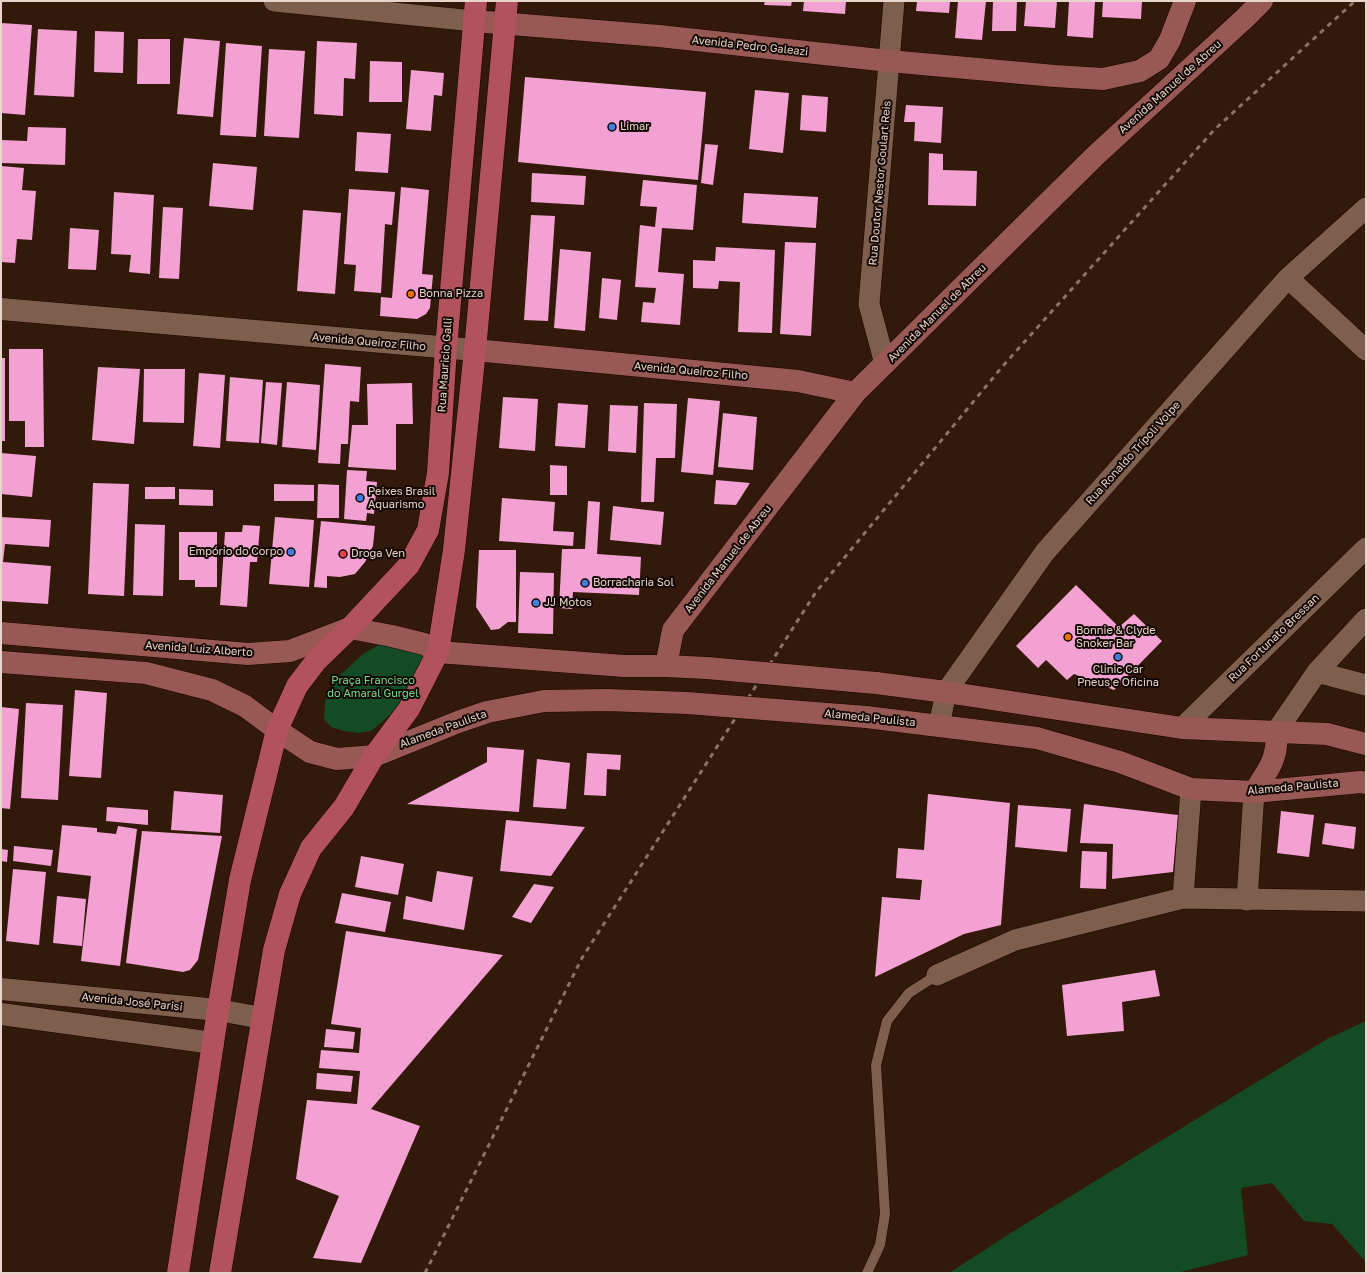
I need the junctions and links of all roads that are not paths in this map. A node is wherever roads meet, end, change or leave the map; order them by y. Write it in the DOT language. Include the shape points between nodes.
graph roads {
  1 [pos="274,1"];
  2 [pos="506,1"];
  3 [pos="894,1"];
  4 [pos="1185,1"];
  5 [pos="1262,1"];
  6 [pos="475,11"];
  7 [pos="505,23"];
  8 [pos="889,61"];
  9 [pos="1366,208"];
  10 [pos="1288,278"];
  11 [pos="1,309"];
  12 [pos="446,348"];
  13 [pos="475,350"];
  14 [pos="1366,350"];
  15 [pos="885,364"];
  16 [pos="855,393"];
  17 [pos="1366,548"];
  18 [pos="1366,619"];
  19 [pos="350,628"];
  20 [pos="1,633"];
  21 [pos="438,652"];
  22 [pos="1,662"];
  23 [pos="666,666"];
  24 [pos="1318,672"];
  25 [pos="1366,685"];
  26 [pos="946,692"];
  27 [pos="939,726"];
  28 [pos="1182,728"];
  29 [pos="277,730"];
  30 [pos="1276,732"];
  31 [pos="1366,744"];
  32 [pos="374,756"];
  33 [pos="1366,783"];
  34 [pos="1191,789"];
  35 [pos="1254,792"];
  36 [pos="1183,898"];
  37 [pos="1247,900"];
  38 [pos="1366,901"];
  39 [pos="937,975"];
  40 [pos="1,989"];
  41 [pos="218,1010"];
  42 [pos="1,1014"];
  43 [pos="262,1018"];
  44 [pos="213,1043"];
  45 [pos="178,1273"];
  46 [pos="220,1273"];
  47 [pos="867,1273"];
  1 -- 6 [label="street, Avenida Pedro Galeazi"];
  2 -- 7 [label="main road"];
  3 -- 8 [label="street, Rua Doutor Nestor Goulart Reis"];
  4 -- 8 [label="main road, Avenida Pedro Galeazi" via="1170,40 1159,59 1140,71 1103,78"];
  5 -- 15 [label="main road, Avenida Manuel de Abreu" via="1095,156"];
  6 -- 7 [label="main road, Avenida Pedro Galeazi"];
  6 -- 12 [label="main road, Rua Mauricio Galli"];
  7 -- 8 [label="main road, Avenida Pedro Galeazi" via="659,36"];
  7 -- 13 [label="main road"];
  8 -- 15 [label="street, Rua Doutor Nestor Goulart Reis" via="869,304"];
  9 -- 10 [label="street, Rua Ronaldo Trípoli Volpe"];
  10 -- 14 [label="street"];
  10 -- 26 [label="street, Rua Ronaldo Trípoli Volpe" via="1045,552"];
  11 -- 12 [label="street, Avenida Queiroz Filho"];
  12 -- 13 [label="street, Avenida Queiroz Filho"];
  12 -- 19 [label="main road, Rua Mauricio Galli" via="438,473 428,530 409,565"];
  13 -- 16 [label="main road, Avenida Queiroz Filho" via="798,381"];
  13 -- 21 [label="main road" via="454,550"];
  15 -- 16 [label="main road, Avenida Manuel de Abreu"];
  16 -- 23 [label="main road, Avenida Manuel de Abreu" via="673,630"];
  17 -- 28 [label="street, Rua Fortunato Bressan"];
  18 -- 24 [label="street"];
  19 -- 20 [label="main road, Avenida Luiz Alberto" via="290,651 248,654"];
  19 -- 21 [label="main road" via="424,644"];
  19 -- 29 [label="main road, Rua Mauricio Galli" via="316,661 297,686"];
  21 -- 23 [label="main road" via="624,666"];
  21 -- 32 [label="main road" via="409,709"];
  22 -- 29 [label="main road" via="146,673 212,690 245,706"];
  23 -- 26 [label="main road, bridge" via="876,683"];
  24 -- 25 [label="street"];
  24 -- 30 [label="street"];
  26 -- 27 [label="street, Rua Ronaldo Trípoli Volpe"];
  26 -- 28 [label="main road"];
  27 -- 32 [label="main road, Alameda Paulista, bridge" via="866,717 687,703 544,701 487,712"];
  27 -- 34 [label="main road, Alameda Paulista" via="1037,738 1120,762"];
  28 -- 30 [label="main road"];
  29 -- 32 [label="main road" via="310,752 337,759"];
  29 -- 41 [label="main road, Rua Mauricio Galli" via="240,880"];
  30 -- 31 [label="main road" via="1326,734"];
  30 -- 35 [label="main road" via="1277,743 1273,763"];
  32 -- 43 [label="main road" via="344,807 311,848 290,894 274,950"];
  33 -- 35 [label="main road, Alameda Paulista"];
  34 -- 35 [label="main road, Alameda Paulista"];
  34 -- 36 [label="street"];
  35 -- 37 [label="street"];
  36 -- 37 [label="street"];
  36 -- 39 [label="street" via="1015,940"];
  37 -- 38 [label="street"];
  39 -- 47 [label="lane" via="909,993 887,1021 876,1065 885,1214 880,1245"];
  40 -- 41 [label="street, Avenida José Parisi"];
  41 -- 43 [label="street, Avenida José Parisi"];
  41 -- 44 [label="main road, Rua Mauricio Galli"];
  42 -- 44 [label="street"];
  43 -- 46 [label="main road"];
  44 -- 45 [label="main road, Rua Mauricio Galli"];
}
